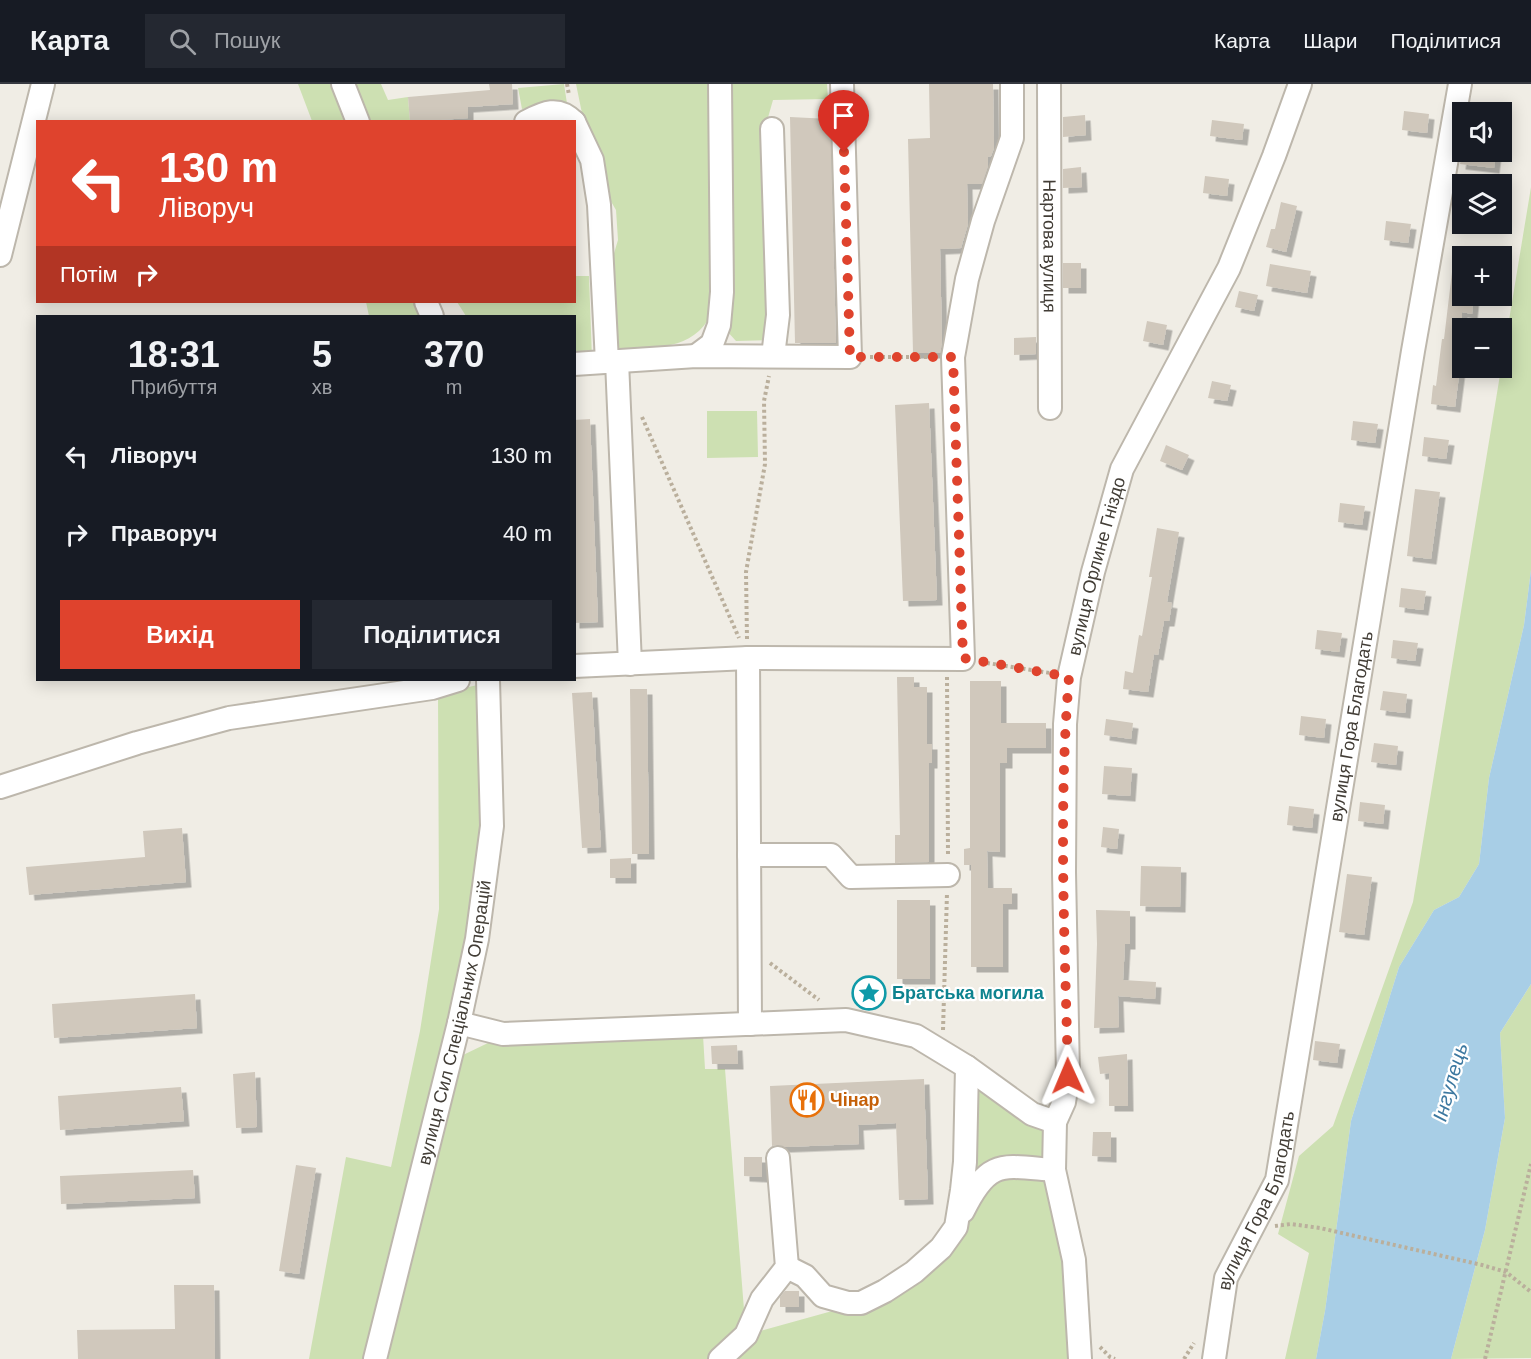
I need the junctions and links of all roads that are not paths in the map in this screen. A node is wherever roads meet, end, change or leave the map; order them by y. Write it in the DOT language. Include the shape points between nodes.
graph roads {
  1 [pos="43,84"];
  2 [pos="343,84"];
  3 [pos="720,84"];
  4 [pos="842,84"];
  5 [pos="1012,84"];
  6 [pos="1049,84"];
  7 [pos="1300,84"];
  8 [pos="1460,84"];
  9 [pos="357,120"];
  10 [pos="531,120"];
  11 [pos="572,120"];
  12 [pos="576,126"];
  13 [pos="772,129"];
  14 [pos="0,255"];
  15 [pos="696,356"];
  16 [pos="772,356"];
  17 [pos="612,361"];
  18 [pos="576,364"];
  19 [pos="1050,408"];
  20 [pos="748,658"];
  21 [pos="630,663"];
  22 [pos="576,666"];
  23 [pos="455,681"];
  24 [pos="488,681"];
  25 [pos="0,787"];
  26 [pos="749,855"];
  27 [pos="948,875"];
  28 [pos="459,1023"];
  29 [pos="750,1024"];
  30 [pos="967,1067"];
  31 [pos="1055,1122"];
  32 [pos="778,1158"];
  33 [pos="1054,1170"];
  34 [pos="956,1227"];
  35 [pos="787,1267"];
  36 [pos="375,1359"];
  37 [pos="720,1359"];
  38 [pos="1080,1359"];
  39 [pos="1214,1359"];
  1 -- 14 [label="street"];
  2 -- 9 [label="street"];
  3 -- 15 [label="street" via="722,292 719,325 712,344"];
  4 -- 16 [label="street" via="850,357"];
  5 -- 20 [label="street" via="1012,138 982,221 953,357 963,658"];
  6 -- 19 [label="street, Нартова вулиця"];
  7 -- 31 [label="street, вулиця Орлине Гніздо" via="1229,268 1122,469 1093,572 1069,677 1065,724 1068,1076 1064,1102"];
  8 -- 39 [label="street, вулиця Гора Благодать" via="1277,1180 1226,1278"];
  10 -- 11 [label="street" via="555,111"];
  12 -- 17 [label="street" via="592,160"];
  13 -- 16 [label="street" via="778,315"];
  15 -- 16 [label="street"];
  15 -- 17 [label="street"];
  17 -- 18 [label="street"];
  17 -- 21 [label="street"];
  20 -- 21 [label="street"];
  20 -- 26 [label="street"];
  21 -- 22 [label="street"];
  23 -- 25 [label="street" via="432,688 229,718"];
  24 -- 28 [label="street, вулиця Сил Спеціальних Операцій" via="492,826 477,939"];
  26 -- 27 [label="street" via="831,855 851,877"];
  26 -- 29 [label="street"];
  28 -- 29 [label="street" via="503,1034"];
  28 -- 36 [label="street, вулиця Сил Спеціальних Операцій"];
  29 -- 30 [label="street" via="846,1020 916,1036"];
  30 -- 31 [label="street" via="1032,1114"];
  30 -- 34 [label="street" via="964,1162"];
  31 -- 33 [label="street, вулиця Орлине Гніздо"];
  32 -- 35 [label="street"];
  33 -- 34 [label="street" via="993,1170 970,1197"];
  33 -- 38 [label="street, вулиця Орлине Гніздо" via="1074,1260"];
  34 -- 35 [label="street" via="941,1248 914,1272 861,1303 848,1304 823,1296 805,1276"];
  35 -- 37 [label="street" via="762,1299 746,1335"];
}
